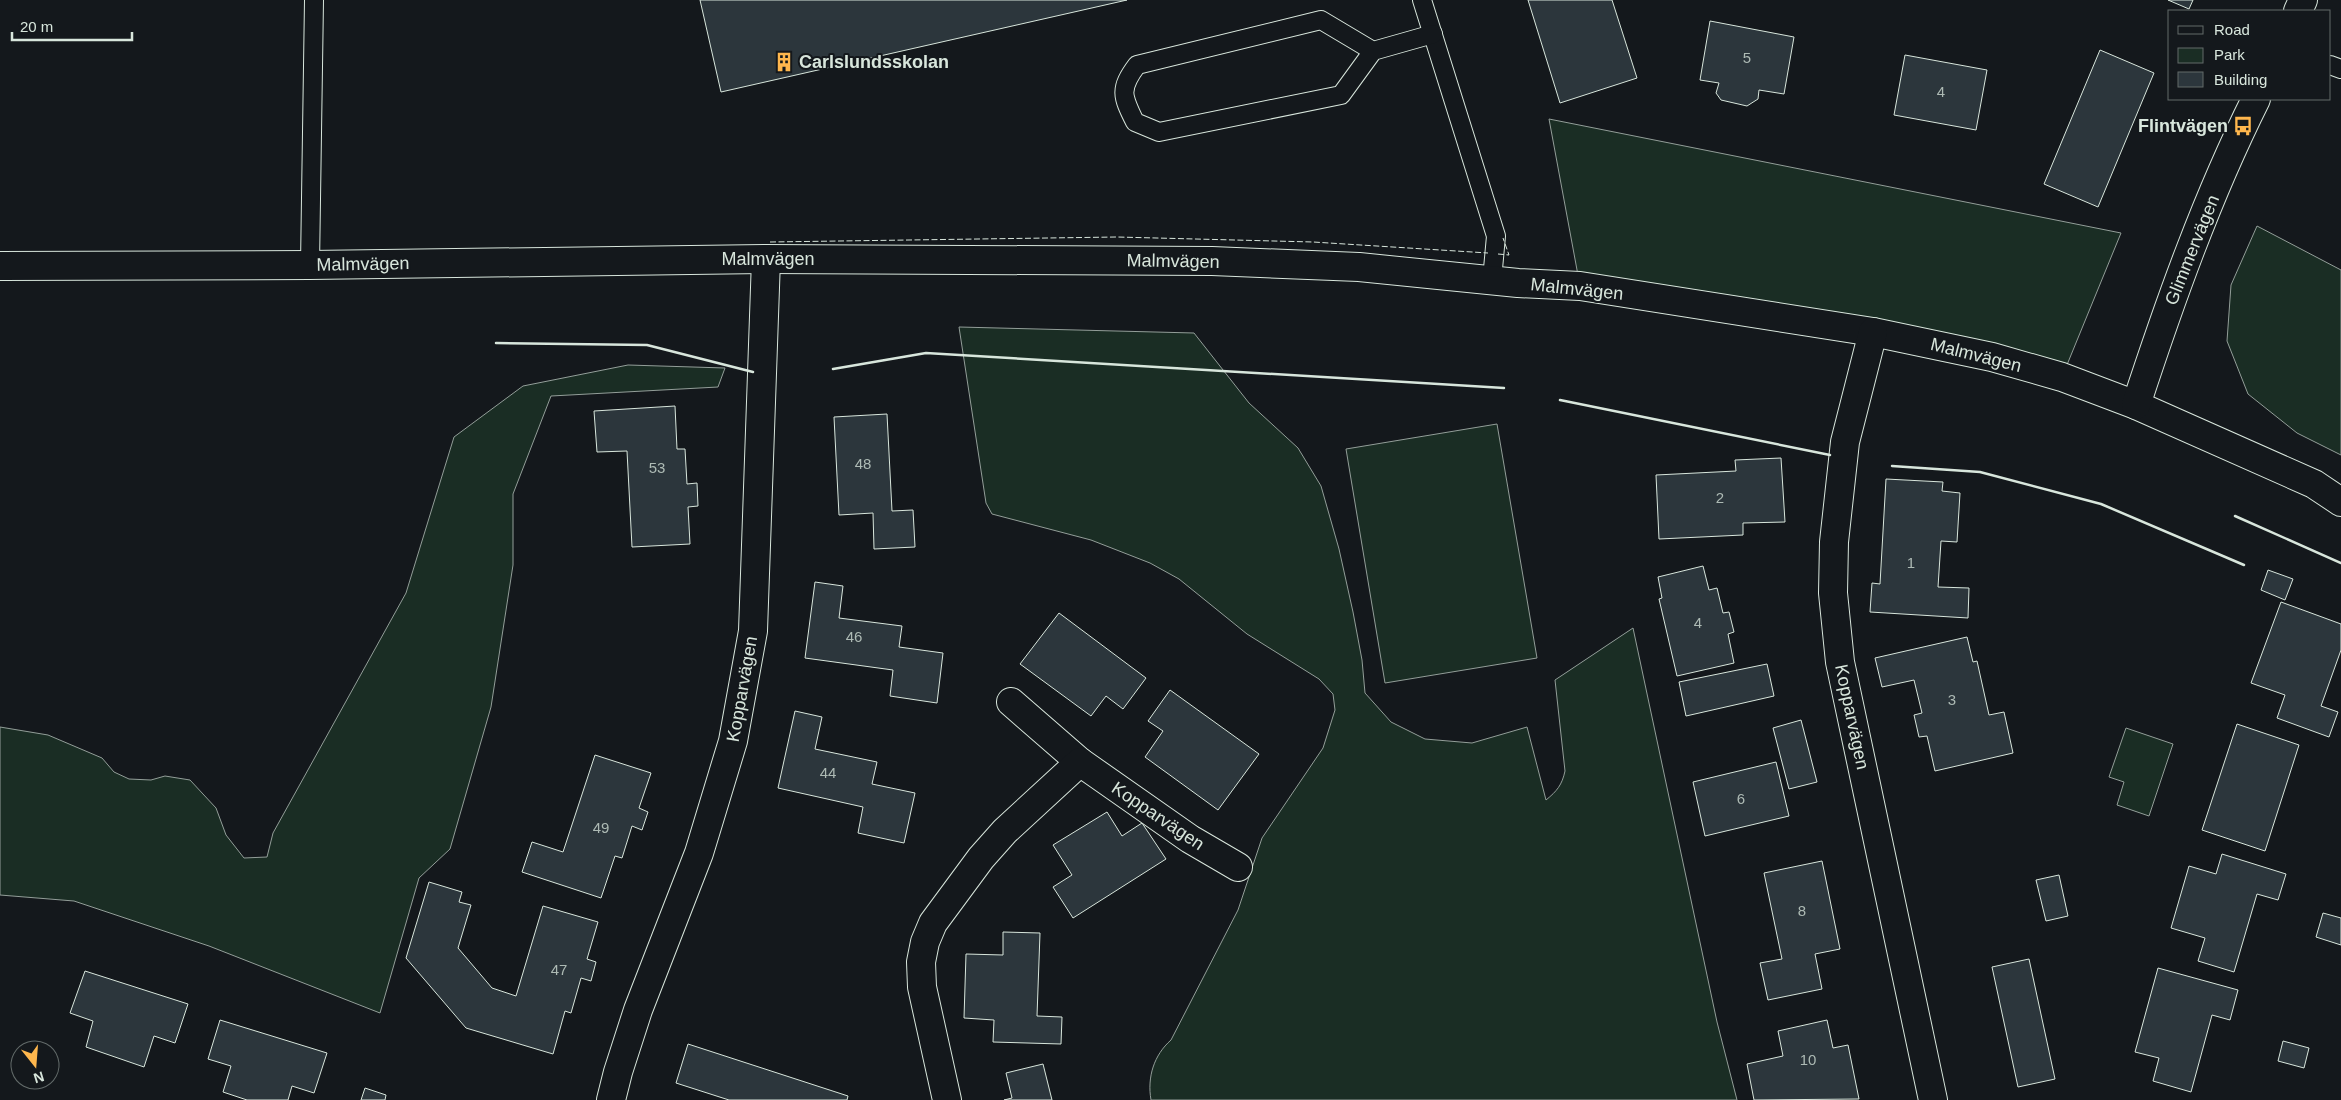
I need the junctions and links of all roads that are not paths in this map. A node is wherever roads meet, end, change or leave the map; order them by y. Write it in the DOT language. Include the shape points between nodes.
graph roads {
  1 [pos="314,0"];
  2 [pos="1422,0"];
  3 [pos="1433,34"];
  4 [pos="1373,51"];
  5 [pos="2256,100"];
  6 [pos="766,259"];
  7 [pos="310,265"];
  8 [pos="0,266"];
  9 [pos="1492,280"];
  10 [pos="1873,332"];
  11 [pos="2136,405"];
  12 [pos="2314,484"];
  13 [pos="2341,489"];
  14 [pos="2341,502"];
  15 [pos="1011,702"];
  16 [pos="1080,762"];
  17 [pos="1238,867"];
  18 [pos="611,1100"];
  19 [pos="947,1100"];
  20 [pos="1933,1100"];
  1 -- 7 [label="lane"];
  2 -- 3 [label="lane"];
  3 -- 4 [label="lane"];
  3 -- 9 [label="lane" via="1496,236"];
  4 -- 4 [label="lane" via="1341,95 1160,132 1135,122 1125,102 1125,81 1137,65 1321,20"];
  5 -- 11 [label="street, Glimmervägen" via="2175,288"];
  6 -- 7 [label="street, Malmvägen"];
  6 -- 9 [label="street, Malmvägen" via="1212,262 1359,267"];
  6 -- 18 [label="street, Kopparvägen" via="753,632 734,741 699,853 638,1010"];
  7 -- 8 [label="street, Malmvägen"];
  9 -- 10 [label="street, Malmvägen" via="1580,286"];
  10 -- 11 [label="street, Malmvägen" via="1992,357"];
  10 -- 20 [label="street, Kopparvägen" via="1845,442 1834,542 1833,593 1840,662"];
  11 -- 12 [label="street, Malmvägen"];
  12 -- 13 [label="street, Malmvägen"];
  12 -- 14 [label="street, Malmvägen"];
  15 -- 16 [label="street, Kopparvägen"];
  16 -- 17 [label="street, Kopparvägen" via="1190,839"];
  16 -- 19 [label="street" via="981,858 933,923 925,942 920,962 922,987"];
}
